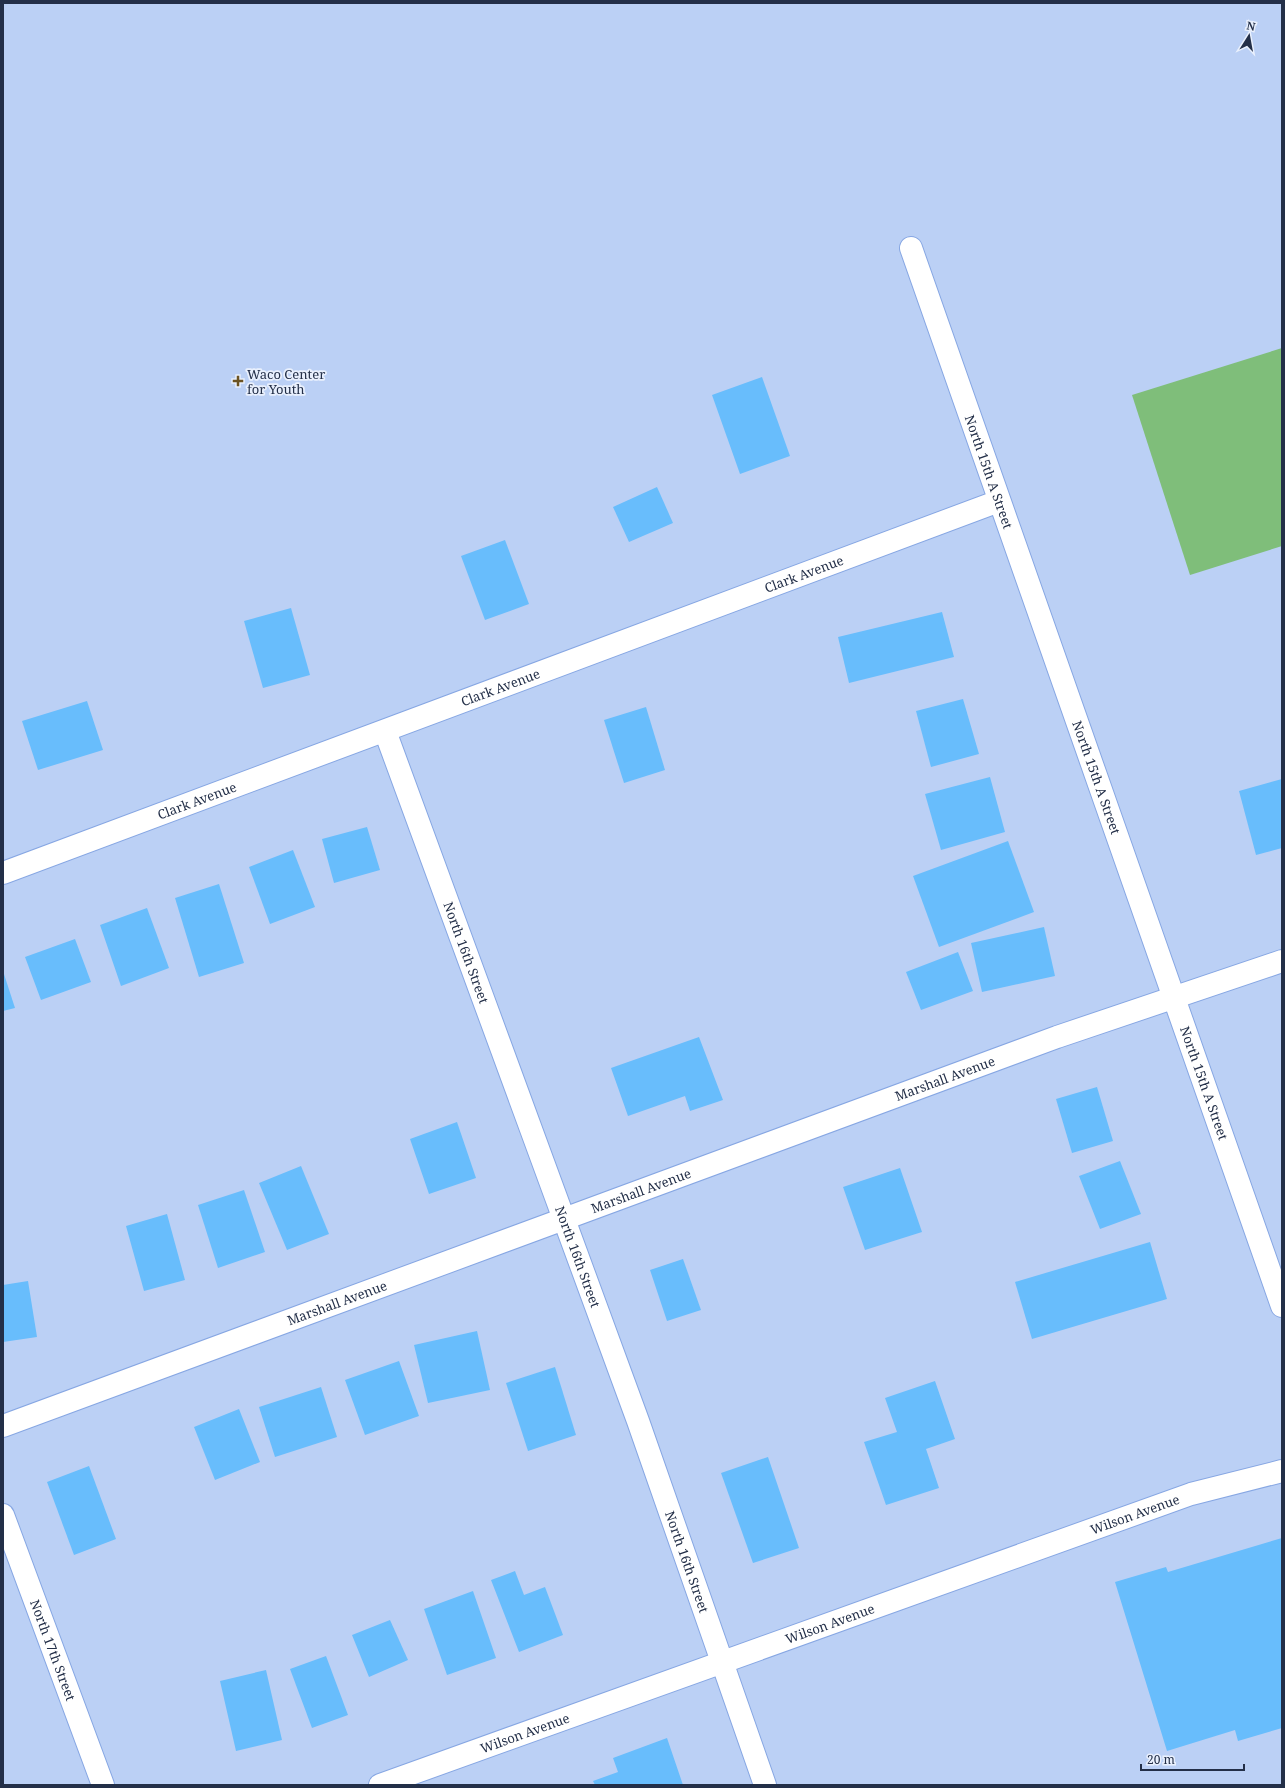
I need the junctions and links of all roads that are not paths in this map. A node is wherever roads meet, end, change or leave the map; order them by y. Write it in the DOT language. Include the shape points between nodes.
graph roads {
  1 [pos="912,248"];
  2 [pos="999,502"];
  3 [pos="385,731"];
  4 [pos="3,874"];
  5 [pos="1282,961"];
  6 [pos="1175,998"];
  7 [pos="563,1218"];
  8 [pos="1282,1306"];
  9 [pos="3,1426"];
  10 [pos="1282,1471"];
  11 [pos="3,1515"];
  12 [pos="722,1662"];
  13 [pos="102,1785"];
  14 [pos="380,1785"];
  15 [pos="765,1785"];
  1 -- 2 [label="street, North 15th A Street"];
  2 -- 3 [label="street, Clark Avenue"];
  2 -- 6 [label="street, North 15th A Street"];
  3 -- 4 [label="street, Clark Avenue"];
  3 -- 7 [label="street, North 16th Street"];
  5 -- 6 [label="street, Marshall Avenue"];
  6 -- 7 [label="street, Marshall Avenue" via="1056,1037"];
  6 -- 8 [label="street, North 15th A Street"];
  7 -- 9 [label="street, Marshall Avenue"];
  7 -- 12 [label="street, North 16th Street" via="638,1421"];
  10 -- 12 [label="street, Wilson Avenue" via="1191,1494"];
  11 -- 13 [label="street, North 17th Street"];
  12 -- 14 [label="street, Wilson Avenue"];
  12 -- 15 [label="street, North 16th Street"];
}
